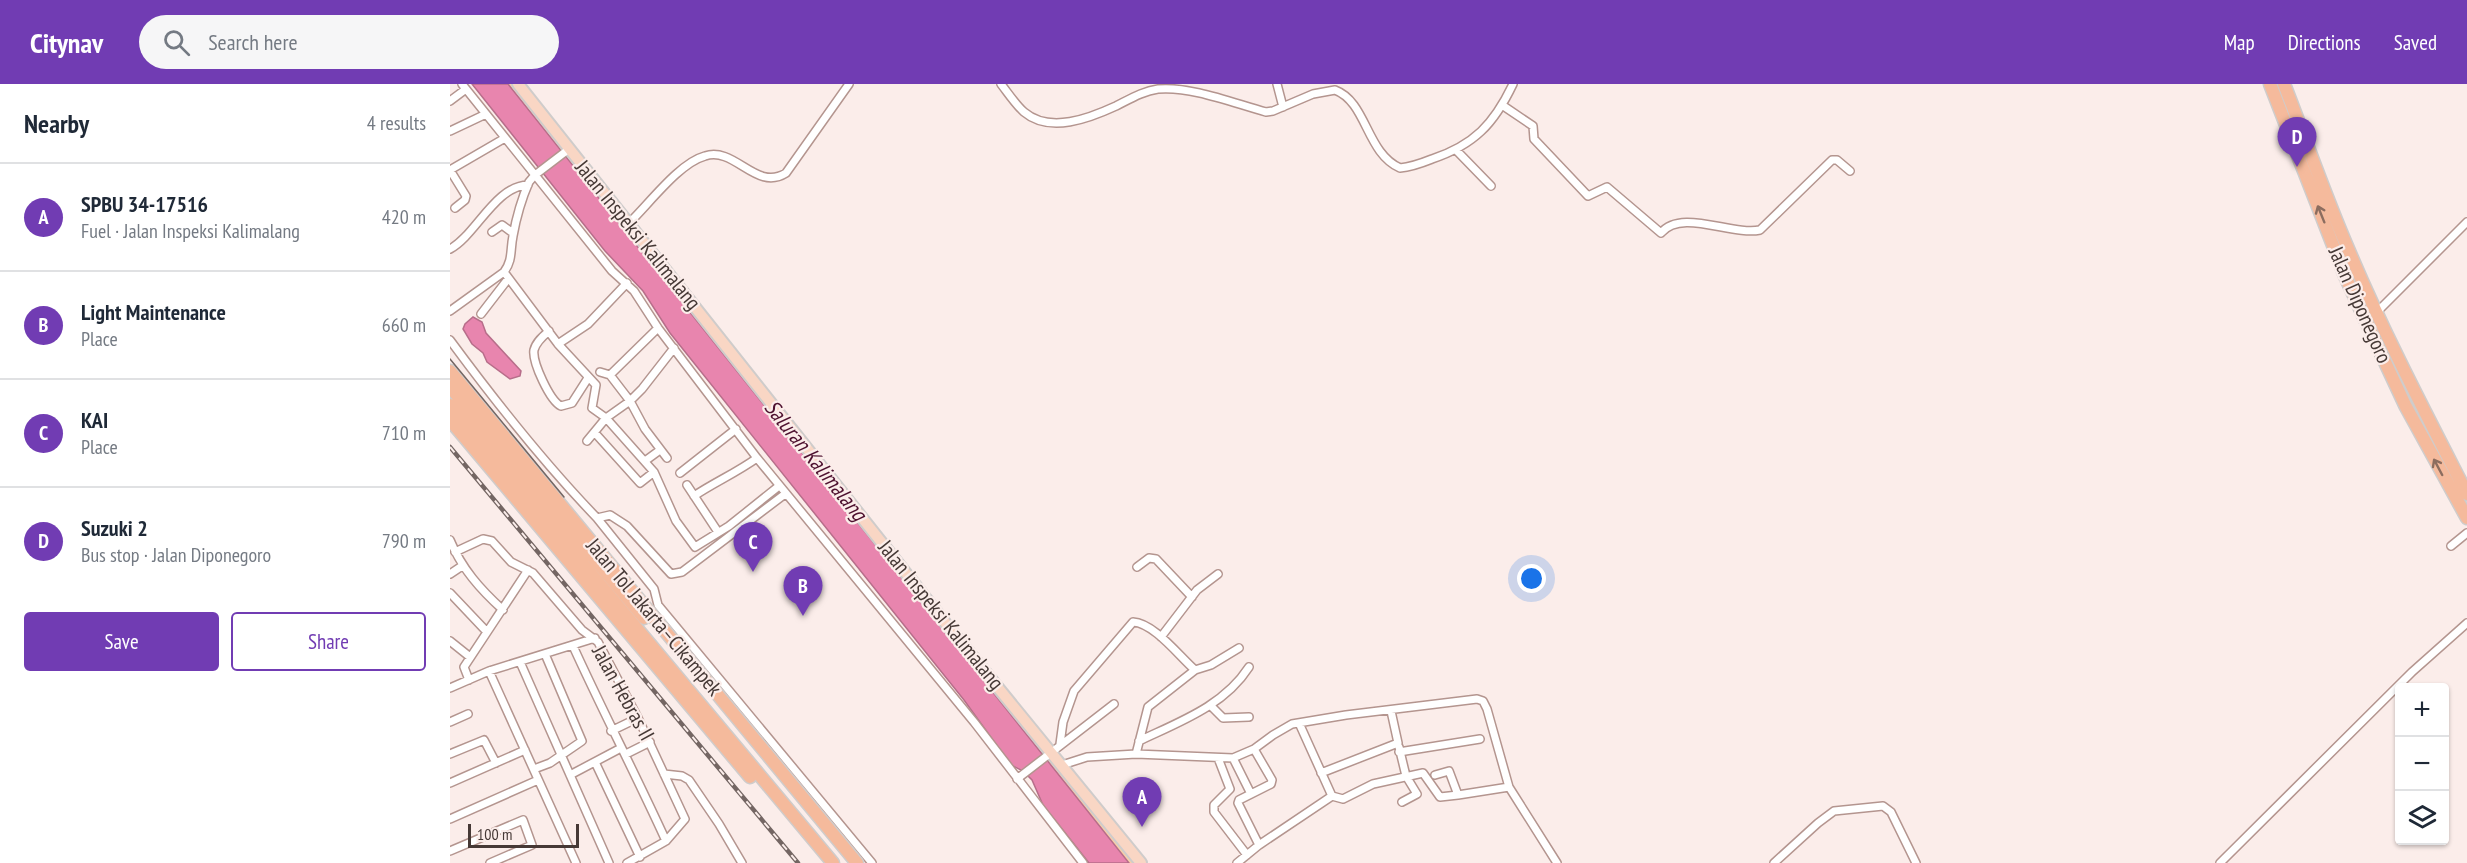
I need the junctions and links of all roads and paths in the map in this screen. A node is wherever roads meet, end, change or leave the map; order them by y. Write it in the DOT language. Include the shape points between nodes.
graph roads {
  1 [pos="518,84"];
  2 [pos="849,84"];
  3 [pos="1001,84"];
  4 [pos="1277,84"];
  5 [pos="1513,84"];
  6 [pos="2270,84"];
  7 [pos="2284,84"];
  8 [pos="464,86"];
  9 [pos="450,101"];
  10 [pos="1502,105"];
  11 [pos="1283,107"];
  12 [pos="486,114"];
  13 [pos="450,132"];
  14 [pos="505,138"];
  15 [pos="567,150"];
  16 [pos="1457,151"];
  17 [pos="450,170"];
  18 [pos="1850,171"];
  19 [pos="537,173"];
  20 [pos="528,185"];
  21 [pos="1491,186"];
  22 [pos="455,208"];
  23 [pos="2467,222"];
  24 [pos="629,223"];
  25 [pos="492,232"];
  26 [pos="513,233"];
  27 [pos="450,249"];
  28 [pos="506,275"];
  29 [pos="627,283"];
  30 [pos="450,311"];
  31 [pos="2377,312"];
  32 [pos="481,314"];
  33 [pos="658,328"];
  34 [pos="549,331"];
  35 [pos="450,339"];
  36 [pos="558,344"];
  37 [pos="674,348"];
  38 [pos="450,371"];
  39 [pos="600,372"];
  40 [pos="610,375"];
  41 [pos="591,381"];
  42 [pos="450,387"];
  43 [pos="630,401"];
  44 [pos="2419,402"];
  45 [pos="450,405"];
  46 [pos="2406,407"];
  47 [pos="606,418"];
  48 [pos="450,420"];
  49 [pos="736,429"];
  50 [pos="595,433"];
  51 [pos="587,441"];
  52 [pos="660,450"];
  53 [pos="667,458"];
  54 [pos="757,458"];
  55 [pos="645,461"];
  56 [pos="654,472"];
  57 [pos="680,473"];
  58 [pos="687,484"];
  59 [pos="779,486"];
  60 [pos="785,494"];
  61 [pos="2467,494"];
  62 [pos="694,496"];
  63 [pos="597,518"];
  64 [pos="2467,518"];
  65 [pos="718,532"];
  66 [pos="2467,533"];
  67 [pos="450,540"];
  68 [pos="2451,546"];
  69 [pos="455,552"];
  70 [pos="462,566"];
  71 [pos="1137,567"];
  72 [pos="528,570"];
  73 [pos="450,574"];
  74 [pos="1218,574"];
  75 [pos="450,593"];
  76 [pos="1192,597"];
  77 [pos="503,610"];
  78 [pos="2467,623"];
  79 [pos="488,632"];
  80 [pos="1161,637"];
  81 [pos="595,639"];
  82 [pos="450,641"];
  83 [pos="573,646"];
  84 [pos="1239,648"];
  85 [pos="544,654"];
  86 [pos="470,657"];
  87 [pos="520,662"];
  88 [pos="1249,668"];
  89 [pos="1195,670"];
  90 [pos="489,671"];
  91 [pos="469,680"];
  92 [pos="450,688"];
  93 [pos="1114,704"];
  94 [pos="1211,706"];
  95 [pos="1391,711"];
  96 [pos="468,714"];
  97 [pos="1249,717"];
  98 [pos="638,718"];
  99 [pos="450,722"];
  100 [pos="1299,723"];
  101 [pos="611,731"];
  102 [pos="1480,738"];
  103 [pos="1139,741"];
  104 [pos="650,742"];
  105 [pos="1398,743"];
  106 [pos="1060,744"];
  107 [pos="1254,749"];
  108 [pos="525,750"];
  109 [pos="624,751"];
  110 [pos="1399,752"];
  111 [pos="1048,753"];
  112 [pos="450,754"];
  113 [pos="1136,754"];
  114 [pos="560,755"];
  115 [pos="1218,758"];
  116 [pos="1233,758"];
  117 [pos="595,762"];
  118 [pos="496,763"];
  119 [pos="1062,765"];
  120 [pos="534,769"];
  121 [pos="1321,773"];
  122 [pos="664,774"];
  123 [pos="570,775"];
  124 [pos="1435,775"];
  125 [pos="1407,776"];
  126 [pos="1019,777"];
  127 [pos="538,780"];
  128 [pos="450,783"];
  129 [pos="1509,787"];
  130 [pos="1251,794"];
  131 [pos="1458,795"];
  132 [pos="1332,796"];
  133 [pos="1402,802"];
  134 [pos="450,819"];
  135 [pos="666,841"];
  136 [pos="1259,845"];
  137 [pos="450,851"];
  138 [pos="1246,855"];
  139 [pos="640,857"];
  140 [pos="490,863"];
  141 [pos="576,863"];
  142 [pos="609,863"];
  143 [pos="627,863"];
  144 [pos="742,863"];
  145 [pos="822,863"];
  146 [pos="832,863"];
  147 [pos="849,863"];
  148 [pos="857,863"];
  149 [pos="872,863"];
  150 [pos="1083,863"];
  151 [pos="1141,863"];
  152 [pos="1238,863"];
  153 [pos="1557,863"];
  154 [pos="1774,863"];
  155 [pos="1916,863"];
  156 [pos="2220,863"];
  1 -- 15 [label="main road, Jalan Inspeksi Kalimalang"];
  2 -- 24 [label="street" via="786,173 766,178 730,159 707,154 684,167"];
  3 -- 11 [label="street" via="1024,112 1049,123 1097,115 1146,91 1160,89 1180,89 1266,112"];
  4 -- 11 [label="street"];
  5 -- 10 [label="street"];
  46 -- 6 [label="highway, Jalan Diponegoro, one-way" via="2345,276"];
  7 -- 31 [label="highway, Jalan Diponegoro" via="2329,203"];
  8 -- 9 [label="street"];
  8 -- 12 [label="street"];
  10 -- 16 [label="street" via="1486,126"];
  10 -- 18 [label="street" via="1533,126 1534,139 1588,196 1607,187 1661,233 1678,223 1760,230 1833,160"];
  11 -- 16 [label="street" via="1313,94 1335,90 1342,93 1356,109 1380,153 1400,168"];
  12 -- 13 [label="street"];
  12 -- 14 [label="street"];
  14 -- 17 [label="street"];
  14 -- 19 [label="street"];
  15 -- 19 [label="street"];
  15 -- 24 [label="main road, Jalan Inspeksi Kalimalang"];
  16 -- 21 [label="street"];
  17 -- 22 [label="street" via="466,195"];
  19 -- 20 [label="street"];
  19 -- 29 [label="street" via="612,271"];
  20 -- 26 [label="street"];
  20 -- 27 [label="street" via="518,186 502,198 466,238"];
  23 -- 31 [label="street"];
  24 -- 111 [label="main road, Jalan Inspeksi Kalimalang"];
  25 -- 26 [label="street" via="501,225"];
  26 -- 28 [label="street"];
  28 -- 30 [label="street"];
  28 -- 32 [label="street"];
  28 -- 34 [label="street"];
  29 -- 33 [label="street"];
  29 -- 36 [label="street" via="588,324"];
  31 -- 44 [label="highway, Jalan Diponegoro"];
  33 -- 37 [label="street"];
  33 -- 40 [label="street"];
  34 -- 36 [label="street"];
  34 -- 41 [label="street" via="536,345 534,358 554,402 561,406 572,404"];
  35 -- 63 [label="street"];
  36 -- 41 [label="street"];
  37 -- 43 [label="street"];
  37 -- 49 [label="street"];
  38 -- 148 [label="highway, Jalan Tol Jakarta–Cikampek"];
  39 -- 40 [label="street"];
  40 -- 43 [label="street"];
  41 -- 47 [label="street" via="596,390 591,405"];
  42 -- 147 [label="highway"];
  43 -- 47 [label="street"];
  43 -- 52 [label="street"];
  44 -- 46 [label="highway"];
  44 -- 61 [label="highway, Jalan Diponegoro"];
  45 -- 146 [label="highway"];
  64 -- 46 [label="highway, Jalan Diponegoro, one-way"];
  47 -- 50 [label="street"];
  47 -- 55 [label="street"];
  48 -- 145 [label="highway, Jalan Tol Jakarta–Cikampek"];
  49 -- 54 [label="street"];
  49 -- 57 [label="street"];
  50 -- 51 [label="street"];
  50 -- 56 [label="street" via="640,483"];
  52 -- 53 [label="street"];
  52 -- 55 [label="street"];
  54 -- 59 [label="street"];
  54 -- 62 [label="street"];
  55 -- 56 [label="street"];
  56 -- 65 [label="street" via="676,521 695,548"];
  58 -- 62 [label="street"];
  59 -- 60 [label="street"];
  59 -- 65 [label="street"];
  60 -- 63 [label="street" via="682,572 671,574 627,526 610,515"];
  60 -- 126 [label="street"];
  62 -- 65 [label="street"];
  63 -- 149 [label="street" via="654,589 658,605"];
  66 -- 68 [label="street"];
  67 -- 69 [label="street"];
  69 -- 70 [label="street"];
  69 -- 72 [label="street" via="488,539 511,562"];
  70 -- 73 [label="street"];
  70 -- 77 [label="street"];
  71 -- 76 [label="street" via="1149,558 1156,559"];
  72 -- 77 [label="street"];
  72 -- 81 [label="street" via="582,630"];
  74 -- 76 [label="street"];
  75 -- 79 [label="street"];
  76 -- 80 [label="street"];
  77 -- 79 [label="street"];
  78 -- 156 [label="street"];
  79 -- 86 [label="street"];
  80 -- 89 [label="street"];
  80 -- 106 [label="street" via="1138,622 1130,624 1074,691"];
  81 -- 83 [label="street, Jalan Hebras II"];
  81 -- 98 [label="street, Jalan Hebras II"];
  82 -- 86 [label="street"];
  83 -- 85 [label="street, Jalan Hebras II"];
  83 -- 101 [label="street"];
  84 -- 89 [label="street"];
  85 -- 87 [label="street, Jalan Hebras II"];
  85 -- 114 [label="street" via="582,741"];
  86 -- 91 [label="street" via="463,669"];
  87 -- 90 [label="street, Jalan Hebras II"];
  87 -- 114 [label="street"];
  88 -- 94 [label="street"];
  89 -- 103 [label="street" via="1148,707"];
  90 -- 91 [label="street, Jalan Hebras II"];
  90 -- 108 [label="street"];
  91 -- 92 [label="street, Jalan Hebras II"];
  93 -- 106 [label="street"];
  94 -- 97 [label="street" via="1223,718"];
  94 -- 103 [label="street"];
  95 -- 100 [label="street"];
  95 -- 105 [label="street"];
  95 -- 129 [label="street" via="1469,699 1483,701"];
  96 -- 99 [label="street"];
  98 -- 101 [label="street"];
  98 -- 104 [label="street, Jalan Hebras II"];
  100 -- 107 [label="street"];
  100 -- 121 [label="street"];
  101 -- 109 [label="street"];
  102 -- 110 [label="street"];
  103 -- 113 [label="street"];
  104 -- 109 [label="street"];
  104 -- 122 [label="street, Jalan Hebras II"];
  105 -- 110 [label="street"];
  105 -- 121 [label="street"];
  106 -- 111 [label="street"];
  107 -- 116 [label="street"];
  107 -- 130 [label="street" via="1272,780"];
  108 -- 118 [label="street"];
  108 -- 120 [label="street"];
  109 -- 117 [label="street"];
  109 -- 135 [label="street"];
  110 -- 125 [label="street"];
  111 -- 119 [label="main road, Jalan Inspeksi Kalimalang"];
  111 -- 126 [label="street"];
  112 -- 118 [label="street" via="484,740"];
  113 -- 115 [label="street"];
  113 -- 119 [label="street" via="1087,757"];
  114 -- 120 [label="street"];
  114 -- 123 [label="street"];
  115 -- 116 [label="street"];
  115 -- 138 [label="street" via="1230,785 1228,793 1214,805 1214,812"];
  116 -- 130 [label="street"];
  117 -- 123 [label="street"];
  117 -- 139 [label="street"];
  118 -- 128 [label="street"];
  119 -- 151 [label="main road, Jalan Inspeksi Kalimalang"];
  120 -- 127 [label="street"];
  121 -- 132 [label="street"];
  122 -- 135 [label="street, Jalan Hebras II" via="685,820"];
  122 -- 144 [label="street" via="689,780"];
  123 -- 142 [label="street"];
  124 -- 131 [label="street" via="1449,771"];
  125 -- 131 [label="street" via="1425,773 1440,797"];
  125 -- 132 [label="street" via="1372,784 1343,799"];
  125 -- 133 [label="street" via="1417,794"];
  126 -- 150 [label="street"];
  127 -- 134 [label="street"];
  127 -- 141 [label="street"];
  129 -- 131 [label="street"];
  129 -- 153 [label="street"];
  130 -- 136 [label="street" via="1238,804"];
  132 -- 136 [label="street"];
  135 -- 139 [label="street"];
  136 -- 138 [label="street"];
  137 -- 140 [label="street" via="522,819 532,845"];
  138 -- 152 [label="street"];
  139 -- 143 [label="street"];
  154 -- 155 [label="street" via="1834,812 1883,806 1891,812"];
}
